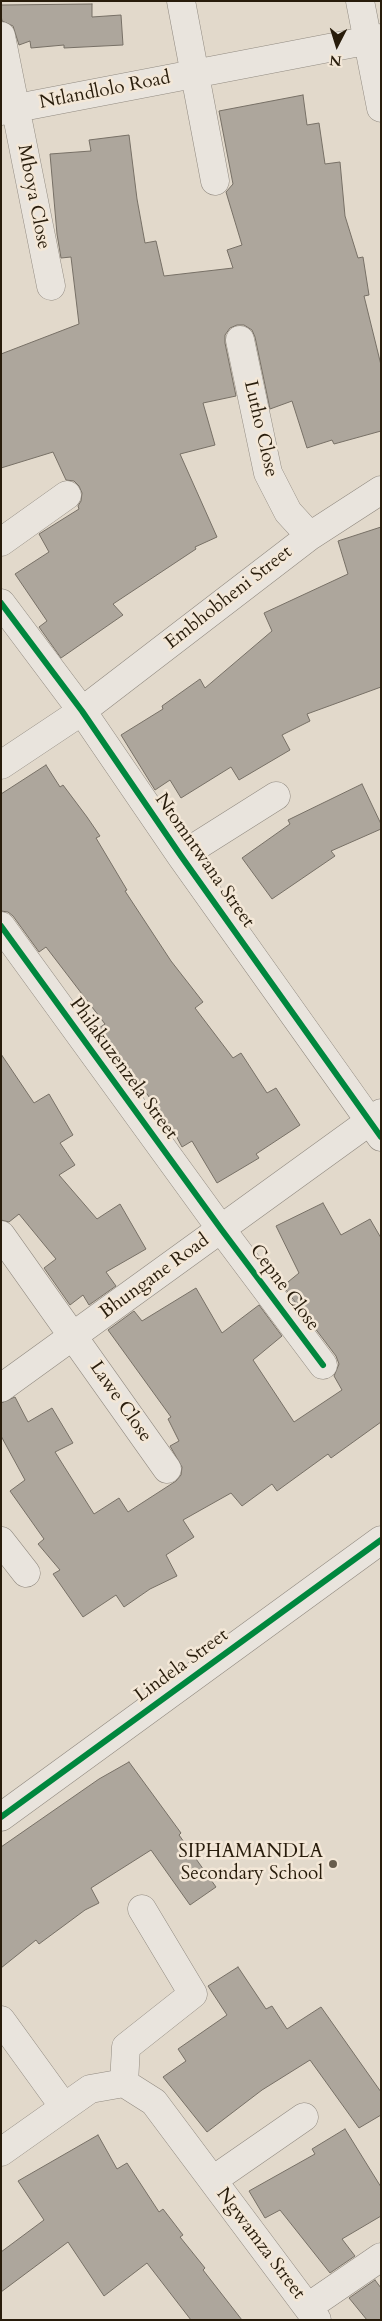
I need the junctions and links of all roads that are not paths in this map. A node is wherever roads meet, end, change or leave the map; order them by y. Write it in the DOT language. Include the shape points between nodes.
graph roads {
  1 [pos="181,1"];
  2 [pos="360,1"];
  3 [pos="1,36"];
  4 [pos="374,40"];
  5 [pos="194,74"];
  6 [pos="381,108"];
  7 [pos="8,110"];
  8 [pos="215,181"];
  9 [pos="51,286"];
  10 [pos="240,340"];
  11 [pos="381,490"];
  12 [pos="67,495"];
  13 [pos="310,536"];
  14 [pos="1,542"];
  15 [pos="1,603"];
  16 [pos="82,711"];
  17 [pos="1,765"];
  18 [pos="276,796"];
  19 [pos="181,856"];
  20 [pos="1,926"];
  21 [pos="377,1124"];
  22 [pos="221,1229"];
  23 [pos="1,1235"];
  24 [pos="73,1336"];
  25 [pos="323,1365"];
  26 [pos="1,1388"];
  27 [pos="167,1468"];
  28 [pos="381,1540"];
  29 [pos="1,1541"];
  30 [pos="26,1573"];
  31 [pos="1,1817"];
  32 [pos="142,1909"];
  33 [pos="1,2020"];
  34 [pos="124,2083"];
  35 [pos="64,2107"];
  36 [pos="304,2117"];
  37 [pos="1,2152"];
  38 [pos="213,2180"];
  39 [pos="381,2256"];
  40 [pos="312,2314"];
  1 -- 5 [label="street, Ntlandlolo Road"];
  2 -- 4 [label="street"];
  3 -- 7 [label="street, Ntlandlolo Road"];
  4 -- 5 [label="street, Ntlandlolo Road"];
  4 -- 6 [label="street"];
  5 -- 7 [label="street, Ntlandlolo Road"];
  5 -- 8 [label="street, Ntlandlolo Road"];
  7 -- 9 [label="street, Mboya Close"];
  10 -- 13 [label="street, Lutho Close" via="268,473 288,512"];
  11 -- 13 [label="street, Embhobheni Street"];
  12 -- 14 [label="street"];
  13 -- 16 [label="street, Embhobheni Street"];
  15 -- 16 [label="street, Ntomntwana Street"];
  16 -- 17 [label="street, Embhobheni Street"];
  16 -- 19 [label="street, Ntomntwana Street"];
  18 -- 19 [label="street"];
  19 -- 21 [label="street, Ntomntwana Street"];
  20 -- 22 [label="street, Philakuzenzela Street"];
  21 -- 22 [label="street, Bhungane Road"];
  22 -- 24 [label="street, Bhungane Road"];
  22 -- 25 [label="street, Cepne Close"];
  23 -- 24 [label="street, Lawe Close"];
  24 -- 26 [label="street, Bhungane Road"];
  24 -- 27 [label="street, Lawe Close"];
  28 -- 31 [label="street, Lindela Street"];
  29 -- 30 [label="street"];
  32 -- 34 [label="street" via="193,1994 126,2047"];
  33 -- 35 [label="street"];
  34 -- 35 [label="street" via="90,2089"];
  34 -- 38 [label="street, Ngwamza Street" via="154,2102"];
  35 -- 37 [label="street"];
  36 -- 38 [label="street, Ngwamza Street"];
  38 -- 40 [label="street, Ngwamza Street"];
  39 -- 40 [label="street, Ngwamza Street"];
}
